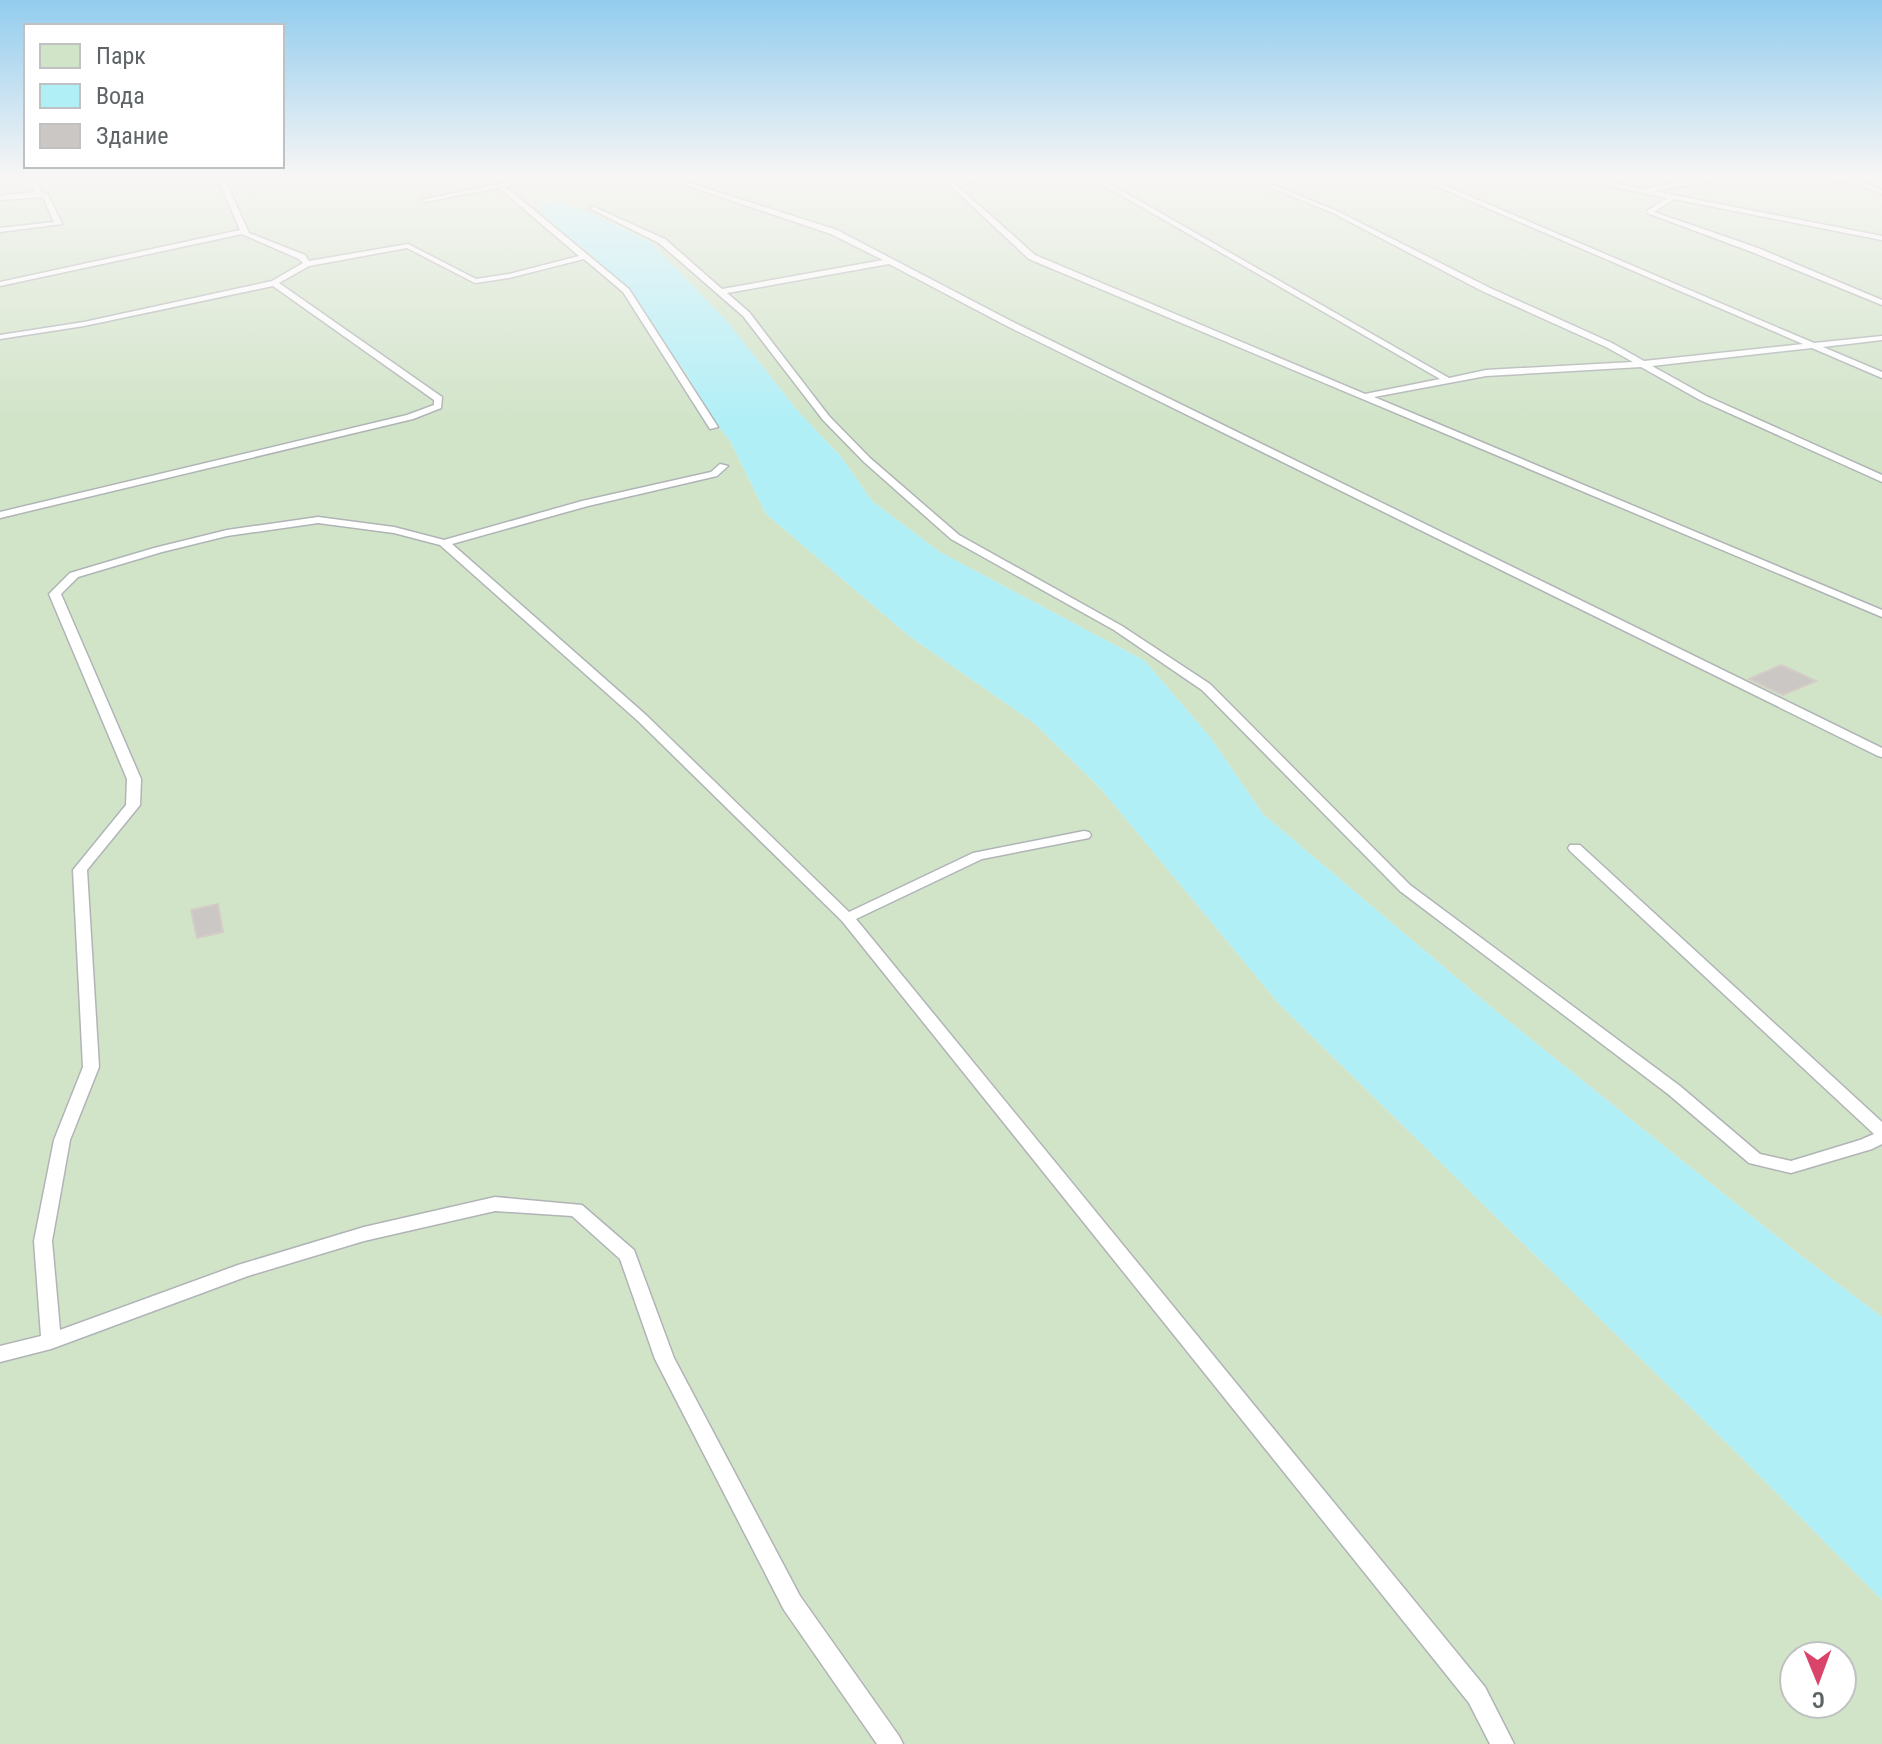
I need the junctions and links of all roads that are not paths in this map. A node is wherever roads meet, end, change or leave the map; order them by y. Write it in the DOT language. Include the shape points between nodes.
graph roads {
  1 [pos="123,257"];
  2 [pos="302,257"];
  3 [pos="344,257"];
  4 [pos="430,257"];
  5 [pos="582,257"];
  6 [pos="589,257"];
  7 [pos="681,257"];
  8 [pos="885,257"];
  9 [pos="1033,257"];
  10 [pos="1233,257"];
  11 [pos="1423,257"];
  12 [pos="1606,257"];
  13 [pos="1773,257"];
  14 [pos="892,261"];
  15 [pos="307,264"];
  16 [pos="274,283"];
  17 [pos="0,284"];
  18 [pos="720,292"];
  19 [pos="1882,303"];
  20 [pos="0,337"];
  21 [pos="1882,338"];
  22 [pos="1811,345"];
  23 [pos="1642,364"];
  24 [pos="1882,375"];
  25 [pos="1449,381"];
  26 [pos="1362,397"];
  27 [pos="713,427"];
  28 [pos="723,466"];
  29 [pos="1882,479"];
  30 [pos="0,515"];
  31 [pos="444,543"];
  32 [pos="1882,614"];
  33 [pos="1882,753"];
  34 [pos="1084,835"];
  35 [pos="1575,848"];
  36 [pos="847,918"];
  37 [pos="1882,1134"];
  38 [pos="51,1341"];
  39 [pos="0,1354"];
  40 [pos="891,1744"];
  41 [pos="1502,1744"];
  1 -- 17 [label="lane"];
  2 -- 15 [label="lane"];
  3 -- 15 [label="lane"];
  4 -- 5 [label="lane" via="475,281"];
  6 -- 27 [label="lane" via="626,291"];
  7 -- 18 [label="lane"];
  8 -- 14 [label="lane"];
  9 -- 26 [label="lane"];
  10 -- 25 [label="lane"];
  11 -- 23 [label="lane"];
  12 -- 22 [label="lane"];
  13 -- 19 [label="lane"];
  14 -- 18 [label="lane"];
  14 -- 33 [label="lane"];
  15 -- 16 [label="lane"];
  16 -- 20 [label="lane"];
  16 -- 30 [label="lane" via="439,399 438,406"];
  18 -- 37 [label="lane" via="746,314 826,418 955,537 1118,628 1206,687 1405,888 1674,1090 1755,1159 1791,1167 1866,1145"];
  21 -- 22 [label="lane"];
  22 -- 23 [label="lane"];
  22 -- 24 [label="lane"];
  23 -- 25 [label="lane" via="1486,373"];
  23 -- 29 [label="lane" via="1703,398"];
  25 -- 26 [label="lane"];
  26 -- 32 [label="lane"];
  28 -- 31 [label="lane" via="714,474"];
  31 -- 36 [label="lane" via="642,718"];
  31 -- 38 [label="lane" via="318,520 158,550 74,575 55,594 134,779 133,805 80,870 91,1067 62,1140 43,1241"];
  34 -- 36 [label="lane" via="978,856"];
  35 -- 37 [label="lane"];
  36 -- 41 [label="lane" via="1477,1695"];
  38 -- 39 [label="lane"];
  38 -- 40 [label="lane" via="244,1270 364,1234 495,1204 576,1210 628,1255 665,1359 792,1603"];
}
